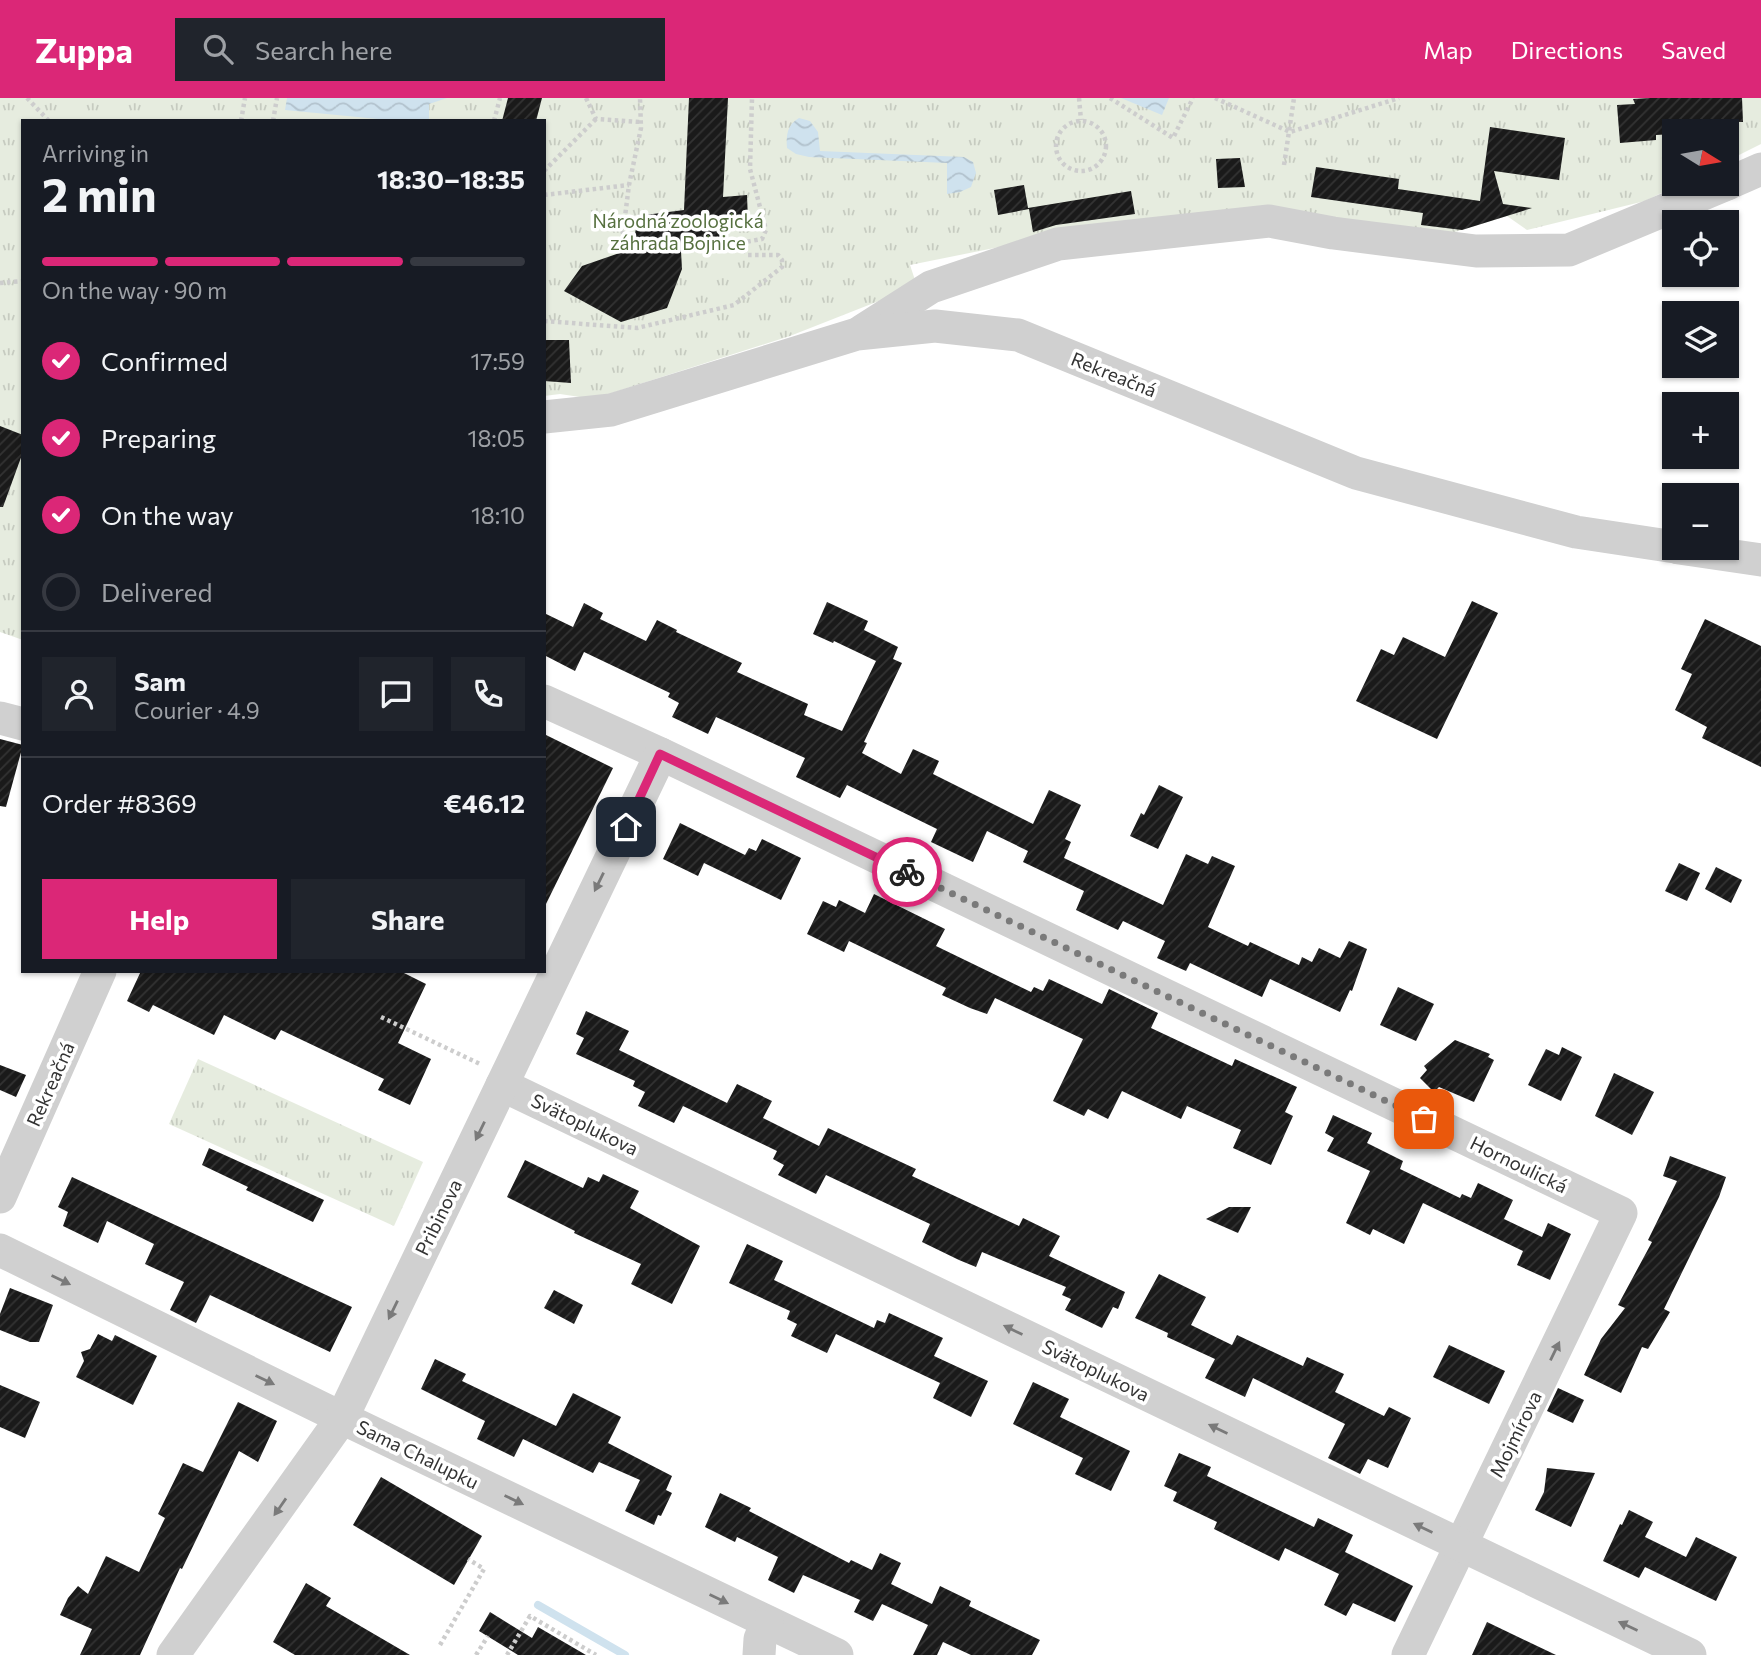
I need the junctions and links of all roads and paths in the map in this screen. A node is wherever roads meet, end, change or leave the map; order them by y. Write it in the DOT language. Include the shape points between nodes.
graph roads {
  1 [pos="27,98"];
  2 [pos="245,98"];
  3 [pos="277,98"];
  4 [pos="500,98"];
  5 [pos="586,98"];
  6 [pos="640,98"];
  7 [pos="752,98"];
  8 [pos="1079,98"];
  9 [pos="1110,98"];
  10 [pos="1194,98"];
  11 [pos="1214,98"];
  12 [pos="1294,98"];
  13 [pos="1399,98"];
  14 [pos="47,119"];
  15 [pos="241,119"];
  16 [pos="273,119"];
  17 [pos="495,119"];
  18 [pos="596,119"];
  19 [pos="1081,120"];
  20 [pos="641,122"];
  21 [pos="1290,132"];
  22 [pos="1284,165"];
  23 [pos="546,169"];
  24 [pos="1761,169"];
  25 [pos="1740,178"];
  26 [pos="629,185"];
  27 [pos="546,195"];
  28 [pos="1698,196"];
  29 [pos="621,248"];
  30 [pos="21,281"];
  31 [pos="0,283"];
  32 [pos="546,321"];
  33 [pos="857,334"];
  34 [pos="546,417"];
  35 [pos="1662,545"];
  36 [pos="1739,557"];
  37 [pos="1761,560"];
  38 [pos="546,702"];
  39 [pos="0,718"];
  40 [pos="21,723"];
  41 [pos="660,754"];
  42 [pos="99,973"];
  43 [pos="382,1017"];
  44 [pos="504,1081"];
  45 [pos="0,1197"];
  46 [pos="1621,1213"];
  47 [pos="0,1250"];
  48 [pos="342,1418"];
  49 [pos="1461,1546"];
  50 [pos="468,1559"];
  51 [pos="767,1622"];
  52 [pos="488,1636"];
  53 [pos="440,1645"];
  54 [pos="173,1655"];
  55 [pos="476,1655"];
  56 [pos="507,1655"];
  57 [pos="596,1655"];
  58 [pos="759,1655"];
  59 [pos="837,1655"];
  60 [pos="1408,1655"];
  61 [pos="1690,1655"];
  1 -- 14 [label="path"];
  2 -- 15 [label="path"];
  3 -- 16 [label="path"];
  4 -- 17 [label="path"];
  5 -- 18 [label="path"];
  6 -- 20 [label="path"];
  7 -- 32 [label="path" via="750,169 766,230 762,239 745,242 743,249 748,255 778,255 782,267 734,304 637,328"];
  8 -- 19 [label="path"];
  9 -- 10 [label="path" via="1173,138"];
  11 -- 21 [label="path"];
  12 -- 21 [label="path"];
  13 -- 21 [label="path"];
  18 -- 20 [label="path"];
  18 -- 23 [label="path"];
  19 -- 19 [label="path" via="1064,126 1055,143 1063,165 1082,173 1100,165 1107,144 1099,127"];
  20 -- 26 [label="path"];
  21 -- 22 [label="path"];
  24 -- 25 [label="street"];
  26 -- 27 [label="path"];
  26 -- 29 [label="path"];
  28 -- 33 [label="street" via="1569,250 1476,251 1269,221 1058,244 931,287"];
  30 -- 31 [label="path"];
  33 -- 34 [label="street, Rekreačná" via="611,410"];
  33 -- 35 [label="street, Rekreačná" via="935,326 1018,335 1356,473 1576,532"];
  36 -- 37 [label="street, Rekreačná"];
  38 -- 41 [label="street, Hornoulická"];
  39 -- 40 [label="street"];
  41 -- 44 [label="street, Pribinova, one-way"];
  41 -- 46 [label="street, Hornoulická"];
  42 -- 45 [label="street, Rekreačná"];
  43 -- 44 [label="path"];
  44 -- 48 [label="street, Pribinova, one-way"];
  49 -- 44 [label="street, Svätoplukova, one-way"];
  49 -- 46 [label="street, Mojmírova, one-way"];
  47 -- 48 [label="street, Sama Chalupku, one-way"];
  48 -- 51 [label="street, Sama Chalupku, one-way"];
  48 -- 54 [label="street, Pribinova, one-way"];
  49 -- 60 [label="street, Mojmírova"];
  61 -- 49 [label="street, Svätoplukova, one-way"];
  50 -- 53 [label="path" via="484,1569"];
  51 -- 58 [label="street"];
  51 -- 59 [label="street, Sama Chalupku"];
  52 -- 55 [label="path"];
  56 -- 57 [label="path" via="530,1616"];
}
